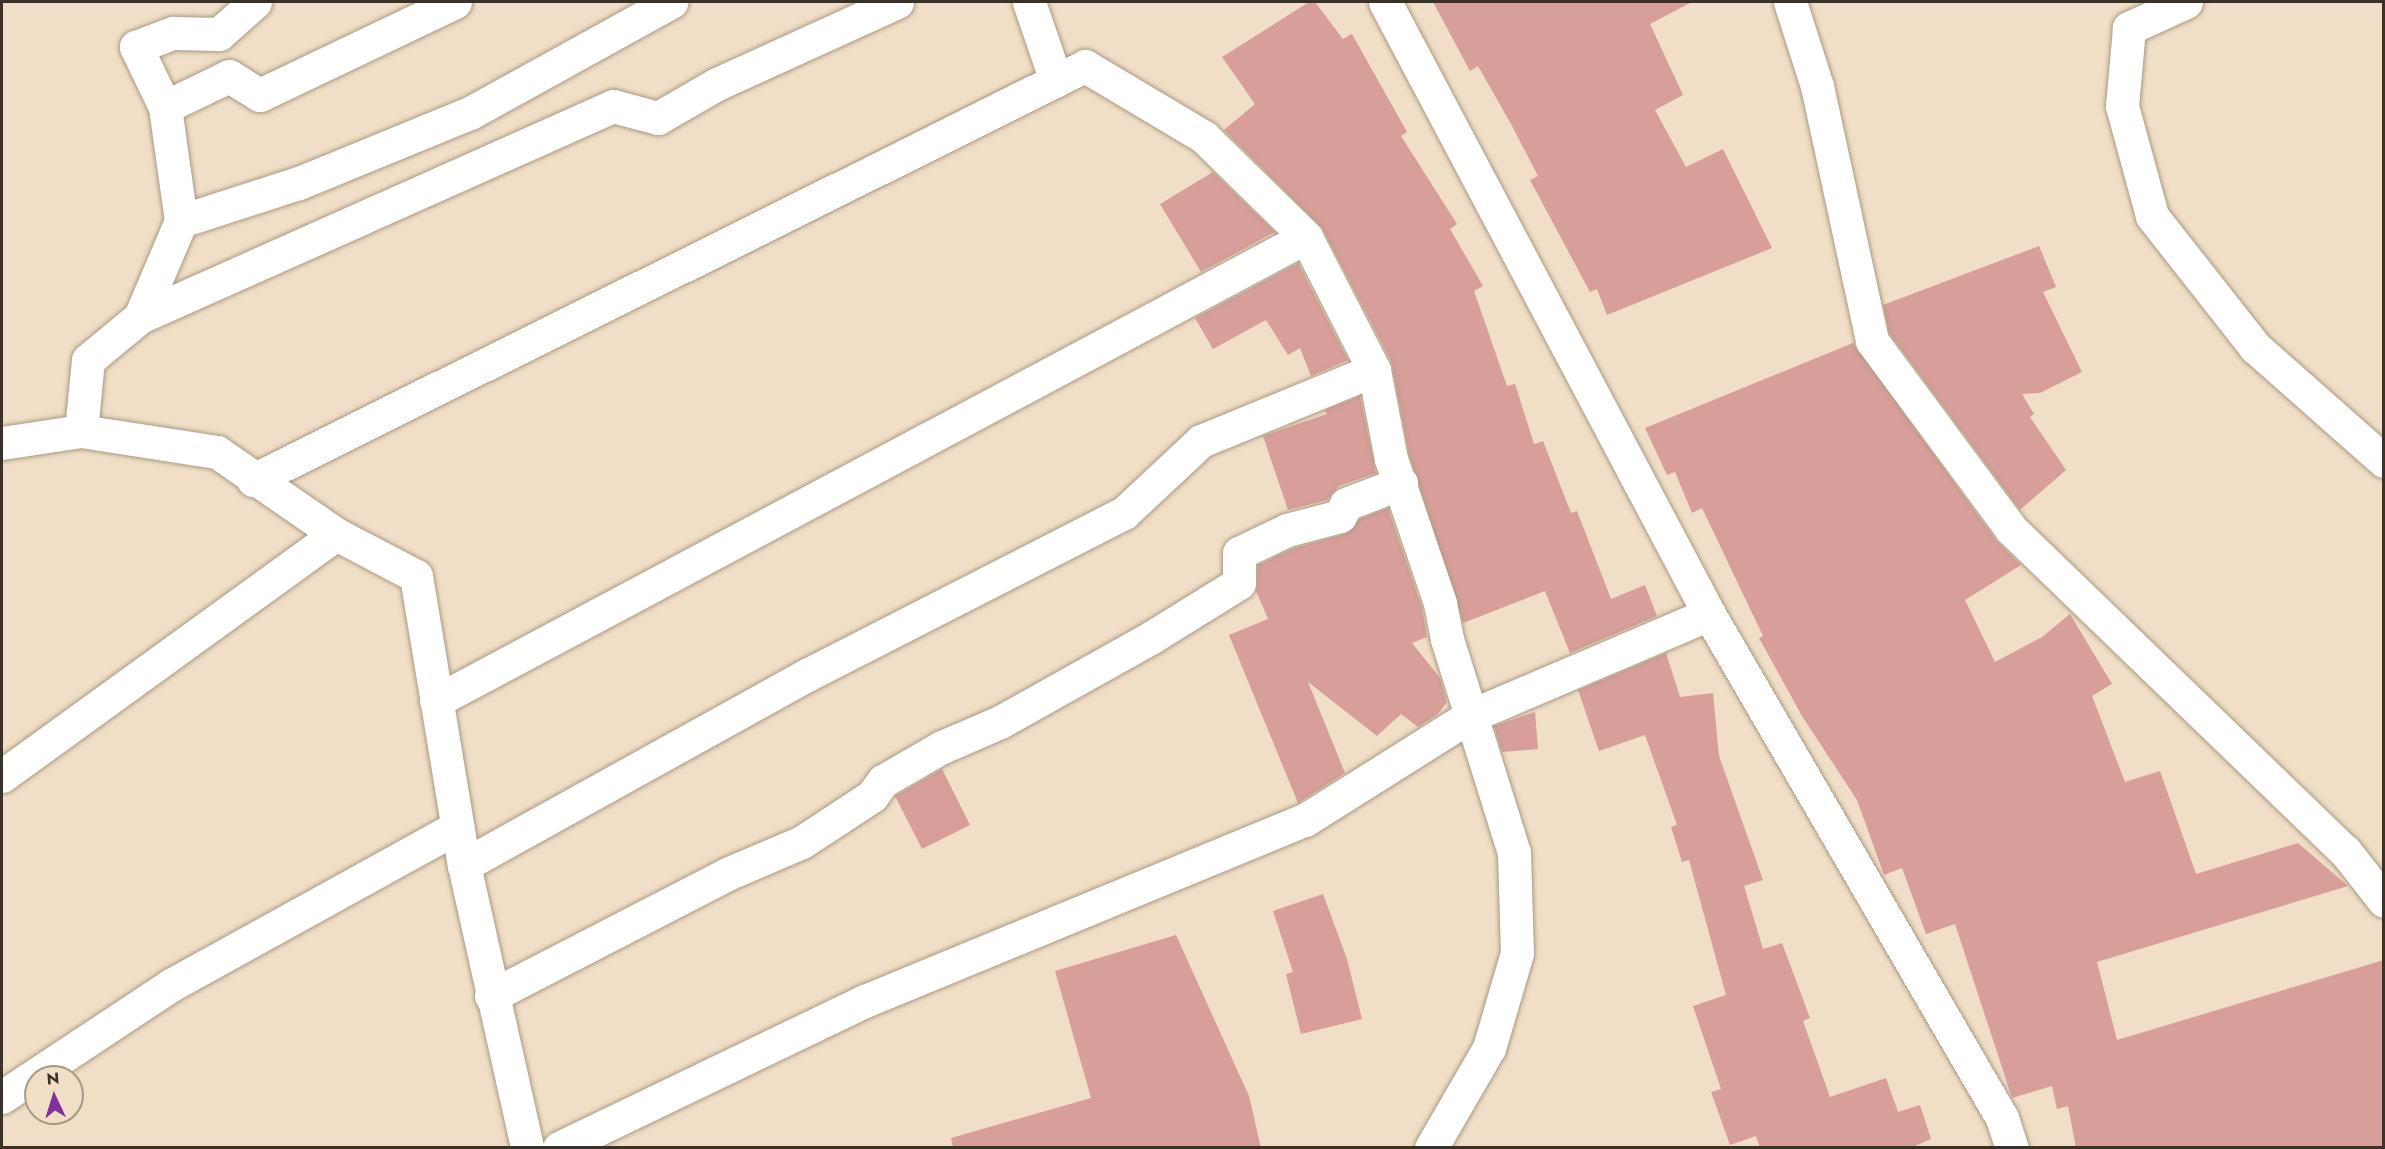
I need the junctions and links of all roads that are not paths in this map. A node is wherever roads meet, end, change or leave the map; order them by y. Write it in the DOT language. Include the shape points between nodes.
graph roads {
  1 [pos="255,2"];
  2 [pos="455,2"];
  3 [pos="671,2"];
  4 [pos="897,2"];
  5 [pos="1029,2"];
  6 [pos="1385,2"];
  7 [pos="1790,2"];
  8 [pos="2186,2"];
  9 [pos="1056,81"];
  10 [pos="165,107"];
  11 [pos="181,221"];
  12 [pos="1306,237"];
  13 [pos="140,316"];
  14 [pos="1374,370"];
  15 [pos="81,431"];
  16 [pos="2,443"];
  17 [pos="2384,461"];
  18 [pos="253,480"];
  19 [pos="1401,483"];
  20 [pos="336,534"];
  21 [pos="1709,614"];
  22 [pos="436,701"];
  23 [pos="1470,716"];
  24 [pos="2,776"];
  25 [pos="457,827"];
  26 [pos="464,865"];
  27 [pos="2384,901"];
  28 [pos="491,996"];
  29 [pos="2,1097"];
  30 [pos="527,1148"];
  31 [pos="559,1148"];
  32 [pos="1431,1148"];
  33 [pos="2012,1148"];
  1 -- 10 [label="street" via="219,34 173,33 136,47"];
  2 -- 10 [label="street" via="260,95 229,76"];
  3 -- 11 [label="street" via="470,113 299,183"];
  4 -- 13 [label="street" via="717,84 658,118 613,105"];
  5 -- 9 [label="street"];
  6 -- 21 [label="street"];
  7 -- 27 [label="street" via="1817,86 1872,341 2011,529 2345,852"];
  8 -- 17 [label="street" via="2129,28 2122,106 2152,216 2255,347"];
  9 -- 12 [label="street" via="1085,66 1204,137"];
  9 -- 18 [label="street"];
  10 -- 11 [label="street"];
  11 -- 13 [label="street"];
  12 -- 14 [label="street"];
  12 -- 22 [label="street"];
  13 -- 15 [label="street" via="88,360"];
  14 -- 19 [label="street" via="1391,459"];
  14 -- 26 [label="street" via="1201,441 1124,513 840,658"];
  15 -- 16 [label="street"];
  15 -- 18 [label="street" via="216,452"];
  18 -- 20 [label="street"];
  19 -- 23 [label="street"];
  19 -- 28 [label="street" via="1346,504 1340,516 1287,530 1239,553 1239,582 1152,637 1000,722 940,748 883,781 872,796 802,842 727,874"];
  20 -- 22 [label="street" via="416,576"];
  20 -- 24 [label="street"];
  21 -- 23 [label="street"];
  21 -- 33 [label="street" via="2002,1118"];
  22 -- 25 [label="street"];
  23 -- 31 [label="street" via="1305,820 865,1001"];
  23 -- 32 [label="street" via="1514,853 1516,952 1489,1048"];
  25 -- 26 [label="street"];
  25 -- 29 [label="street" via="171,986"];
  26 -- 28 [label="street"];
  28 -- 30 [label="street"];
}
